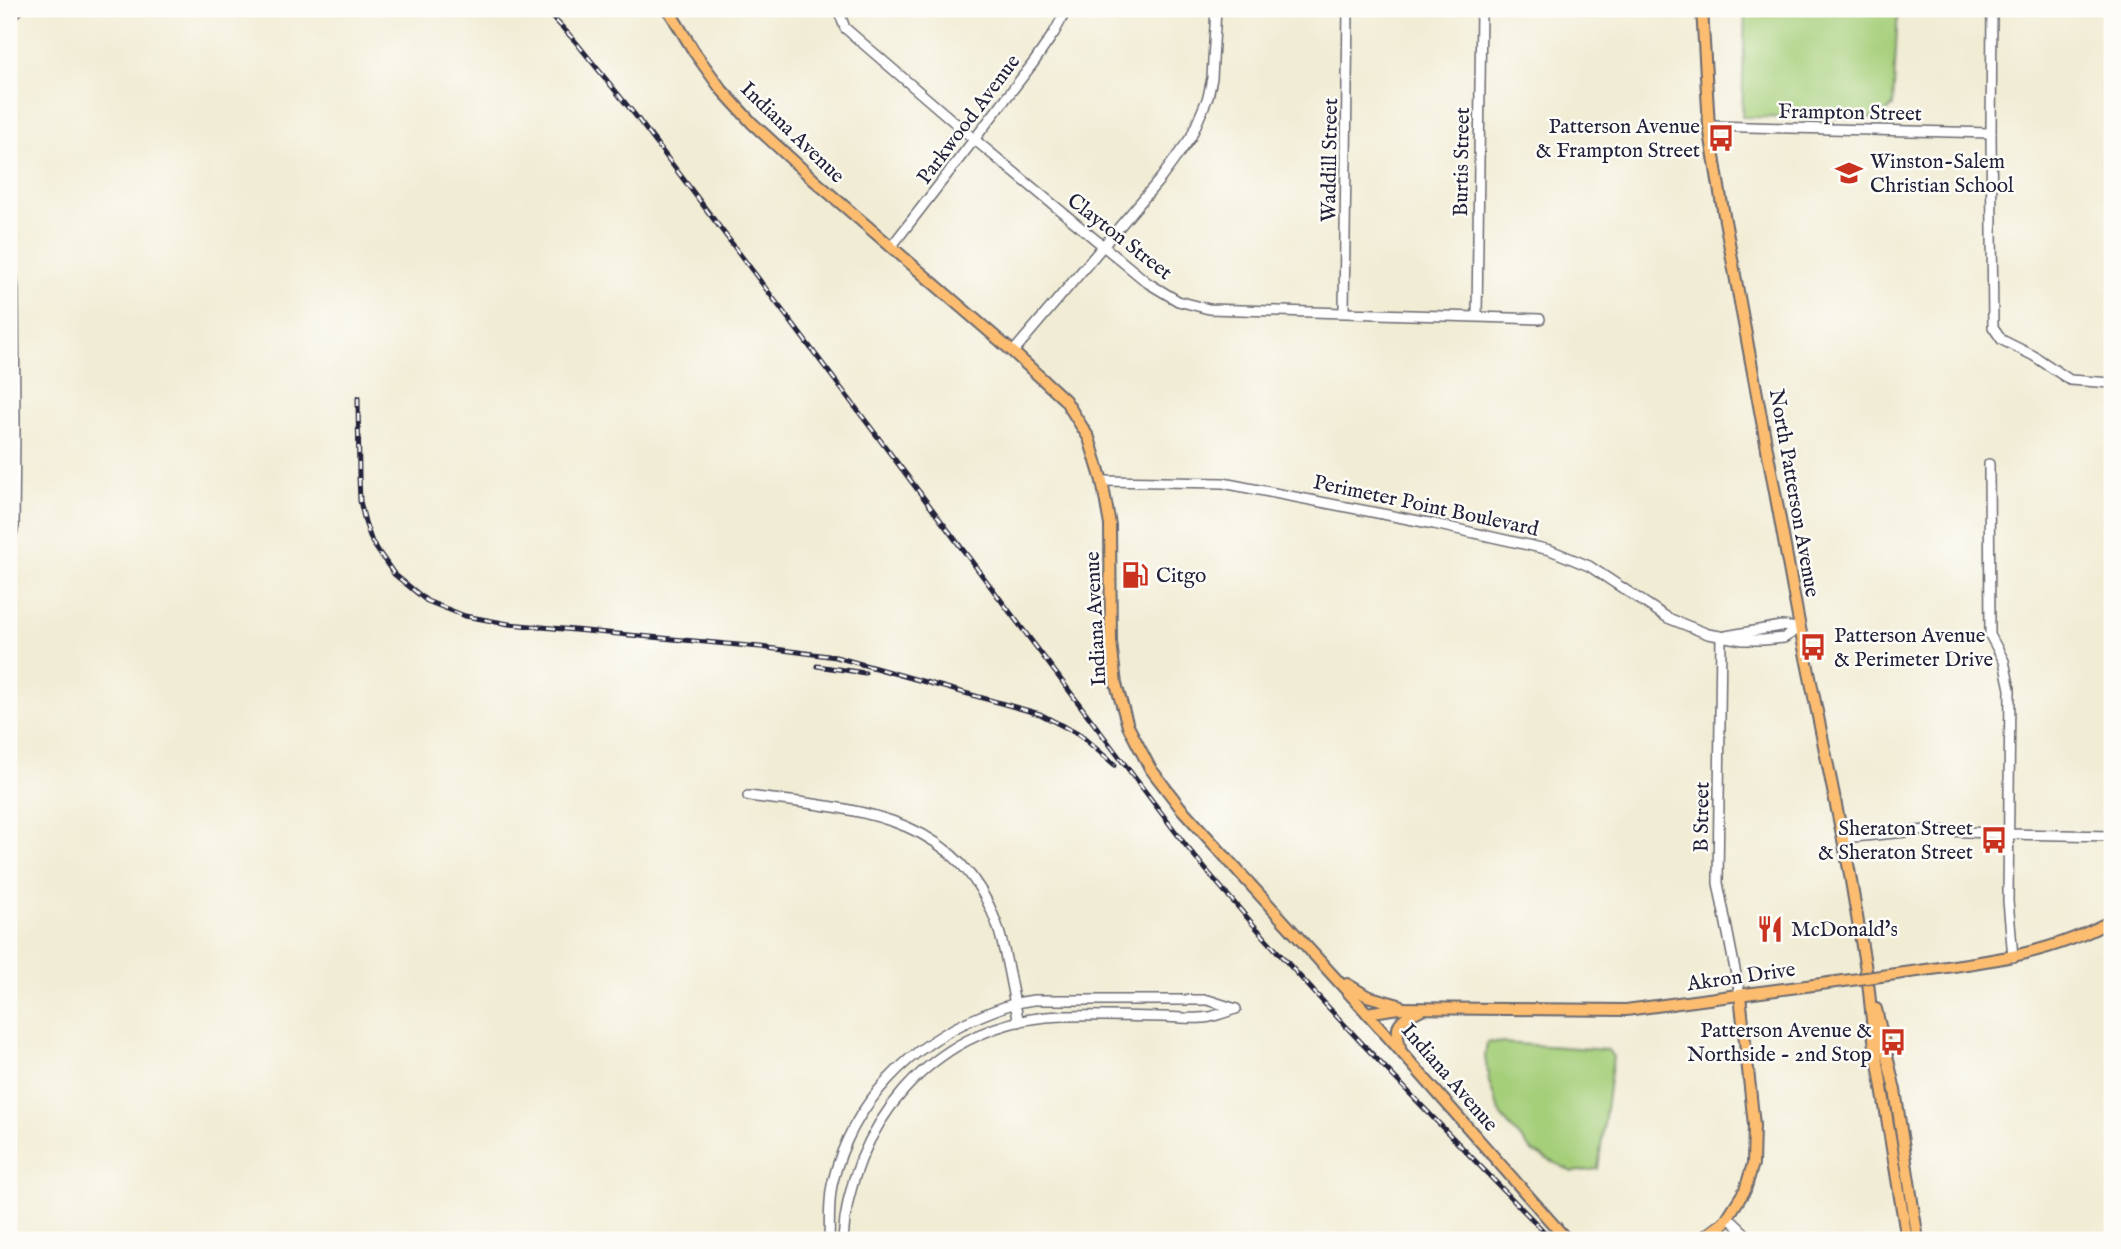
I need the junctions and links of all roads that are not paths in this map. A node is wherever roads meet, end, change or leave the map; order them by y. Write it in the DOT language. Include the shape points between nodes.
graph roads {
  1 [pos="668,9"];
  2 [pos="838,9"];
  3 [pos="1067,9"];
  4 [pos="1216,9"];
  5 [pos="1348,9"];
  6 [pos="1481,9"];
  7 [pos="1702,9"];
  8 [pos="1992,9"];
  9 [pos="1709,126"];
  10 [pos="1991,133"];
  11 [pos="975,140"];
  12 [pos="9,241"];
  13 [pos="1102,246"];
  14 [pos="891,247"];
  15 [pos="1345,311"];
  16 [pos="1476,316"];
  17 [pos="1540,319"];
  18 [pos="1013,352"];
  19 [pos="2112,383"];
  20 [pos="1989,464"];
  21 [pos="1102,481"];
  22 [pos="9,546"];
  23 [pos="1800,628"];
  24 [pos="1721,637"];
  25 [pos="748,796"];
  26 [pos="2009,834"];
  27 [pos="2112,836"];
  28 [pos="1843,838"];
  29 [pos="2112,920"];
  30 [pos="2013,957"];
  31 [pos="1328,970"];
  32 [pos="1868,982"];
  33 [pos="1740,995"];
  34 [pos="1014,1003"];
  35 [pos="1418,1009"];
  36 [pos="1367,1013"];
  37 [pos="1019,1022"];
  38 [pos="1400,1050"];
  39 [pos="1729,1218"];
  40 [pos="829,1240"];
  41 [pos="843,1240"];
  42 [pos="1567,1240"];
  43 [pos="1700,1240"];
  44 [pos="1713,1240"];
  45 [pos="1752,1240"];
  46 [pos="1908,1240"];
  47 [pos="1918,1240"];
  1 -- 14 [label="main road, Indiana Avenue" via="721,89 752,123"];
  2 -- 11 [label="street, Clayton Street" via="845,28"];
  3 -- 11 [label="street, Parkwood Avenue"];
  4 -- 13 [label="street" via="1212,78 1191,137"];
  5 -- 15 [label="street, Waddill Street"];
  6 -- 16 [label="street, Burtis Street"];
  7 -- 9 [label="main road, North Patterson Avenue"];
  8 -- 10 [label="street"];
  9 -- 10 [label="street, Frampton Street"];
  9 -- 23 [label="main road, North Patterson Avenue"];
  10 -- 19 [label="street" via="1993,327 2002,340 2070,380"];
  11 -- 13 [label="street, Clayton Street"];
  11 -- 14 [label="street, Parkwood Avenue"];
  12 -- 22 [label="street" via="15,291 15,526"];
  13 -- 15 [label="street, Clayton Street" via="1158,289 1193,306"];
  13 -- 18 [label="street"];
  14 -- 18 [label="main road, Indiana Avenue"];
  15 -- 16 [label="street, Clayton Street"];
  16 -- 17 [label="street, Clayton Street"];
  18 -- 21 [label="main road, Indiana Avenue" via="1065,400 1089,438"];
  20 -- 26 [label="street" via="1990,635 2004,661 2010,689"];
  21 -- 24 [label="street, Perimeter Point Boulevard" via="1239,485 1550,550 1589,566 1668,618"];
  21 -- 31 [label="main road, Indiana Avenue" via="1110,525 1111,642 1128,726 1150,768 1180,807"];
  23 -- 24 [label="street, Perimeter Point Boulevard" via="1784,638"];
  23 -- 28 [label="main road, North Patterson Avenue"];
  24 -- 33 [label="street, B Street" via="1718,883"];
  25 -- 34 [label="street" via="877,814 916,830 941,847 968,872 992,912"];
  26 -- 27 [label="street"];
  26 -- 28 [label="street" via="1927,830"];
  26 -- 30 [label="street"];
  28 -- 32 [label="main road, North Patterson Avenue"];
  29 -- 30 [label="main road, Akron Drive" via="2065,943"];
  30 -- 33 [label="main road, Akron Drive, bridge"];
  31 -- 35 [label="main road" via="1363,994"];
  31 -- 36 [label="main road, Indiana Avenue"];
  32 -- 46 [label="main road, North Patterson Avenue"];
  32 -- 47 [label="main road, North Patterson Avenue" via="1895,1090"];
  33 -- 35 [label="main road, Akron Drive" via="1626,1010"];
  33 -- 39 [label="main road" via="1755,1140 1749,1180"];
  34 -- 37 [label="street"];
  34 -- 37 [label="street" via="1208,1000 1236,1009 1208,1018 1086,1016"];
  34 -- 40 [label="street" via="955,1026 916,1051 875,1094 856,1121 832,1183"];
  35 -- 36 [label="main road, Akron Drive"];
  35 -- 38 [label="main road" via="1398,1024"];
  36 -- 38 [label="main road, Indiana Avenue"];
  37 -- 41 [label="street" via="991,1029 949,1051 899,1094 878,1123 855,1173"];
  38 -- 42 [label="main road, Indiana Avenue"];
  39 -- 43 [label="main road"];
  39 -- 44 [label="main road"];
  39 -- 45 [label="street"];
}
